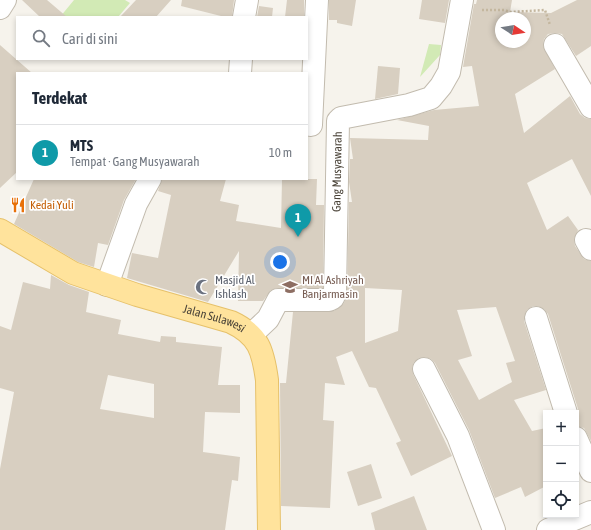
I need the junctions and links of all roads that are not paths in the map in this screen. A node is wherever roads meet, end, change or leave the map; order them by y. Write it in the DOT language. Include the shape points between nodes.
graph roads {
  1 [pos="5,0"];
  2 [pos="247,0"];
  3 [pos="316,0"];
  4 [pos="461,5"];
  5 [pos="0,8"];
  6 [pos="244,16"];
  7 [pos="556,45"];
  8 [pos="241,60"];
  9 [pos="240,72"];
  10 [pos="591,107"];
  11 [pos="338,124"];
  12 [pos="309,125"];
  13 [pos="149,180"];
  14 [pos="0,230"];
  15 [pos="107,285"];
  16 [pos="536,318"];
  17 [pos="251,335"];
  18 [pos="424,369"];
  19 [pos="565,410"];
  20 [pos="579,444"];
  21 [pos="591,470"];
  22 [pos="591,512"];
  23 [pos="271,524"];
  24 [pos="494,530"];
  25 [pos="548,530"];
  1 -- 5 [label="street"];
  2 -- 6 [label="street"];
  3 -- 12 [label="street"];
  4 -- 11 [label="street, Gang Musyawarah" via="449,72 431,98 409,105 341,118"];
  7 -- 10 [label="street"];
  8 -- 9 [label="street"];
  11 -- 12 [label="street"];
  11 -- 17 [label="street, Gang Musyawarah" via="333,298 278,300 268,319"];
  13 -- 15 [label="street" via="136,204"];
  14 -- 15 [label="main road, Jalan Sulawesi" via="73,273"];
  15 -- 17 [label="main road, Jalan Sulawesi" via="231,322"];
  16 -- 19 [label="street"];
  17 -- 23 [label="main road, Jalan Sulawesi" via="259,344 264,356 267,380"];
  18 -- 24 [label="street" via="458,436"];
  20 -- 21 [label="street"];
  22 -- 25 [label="street"];
}
